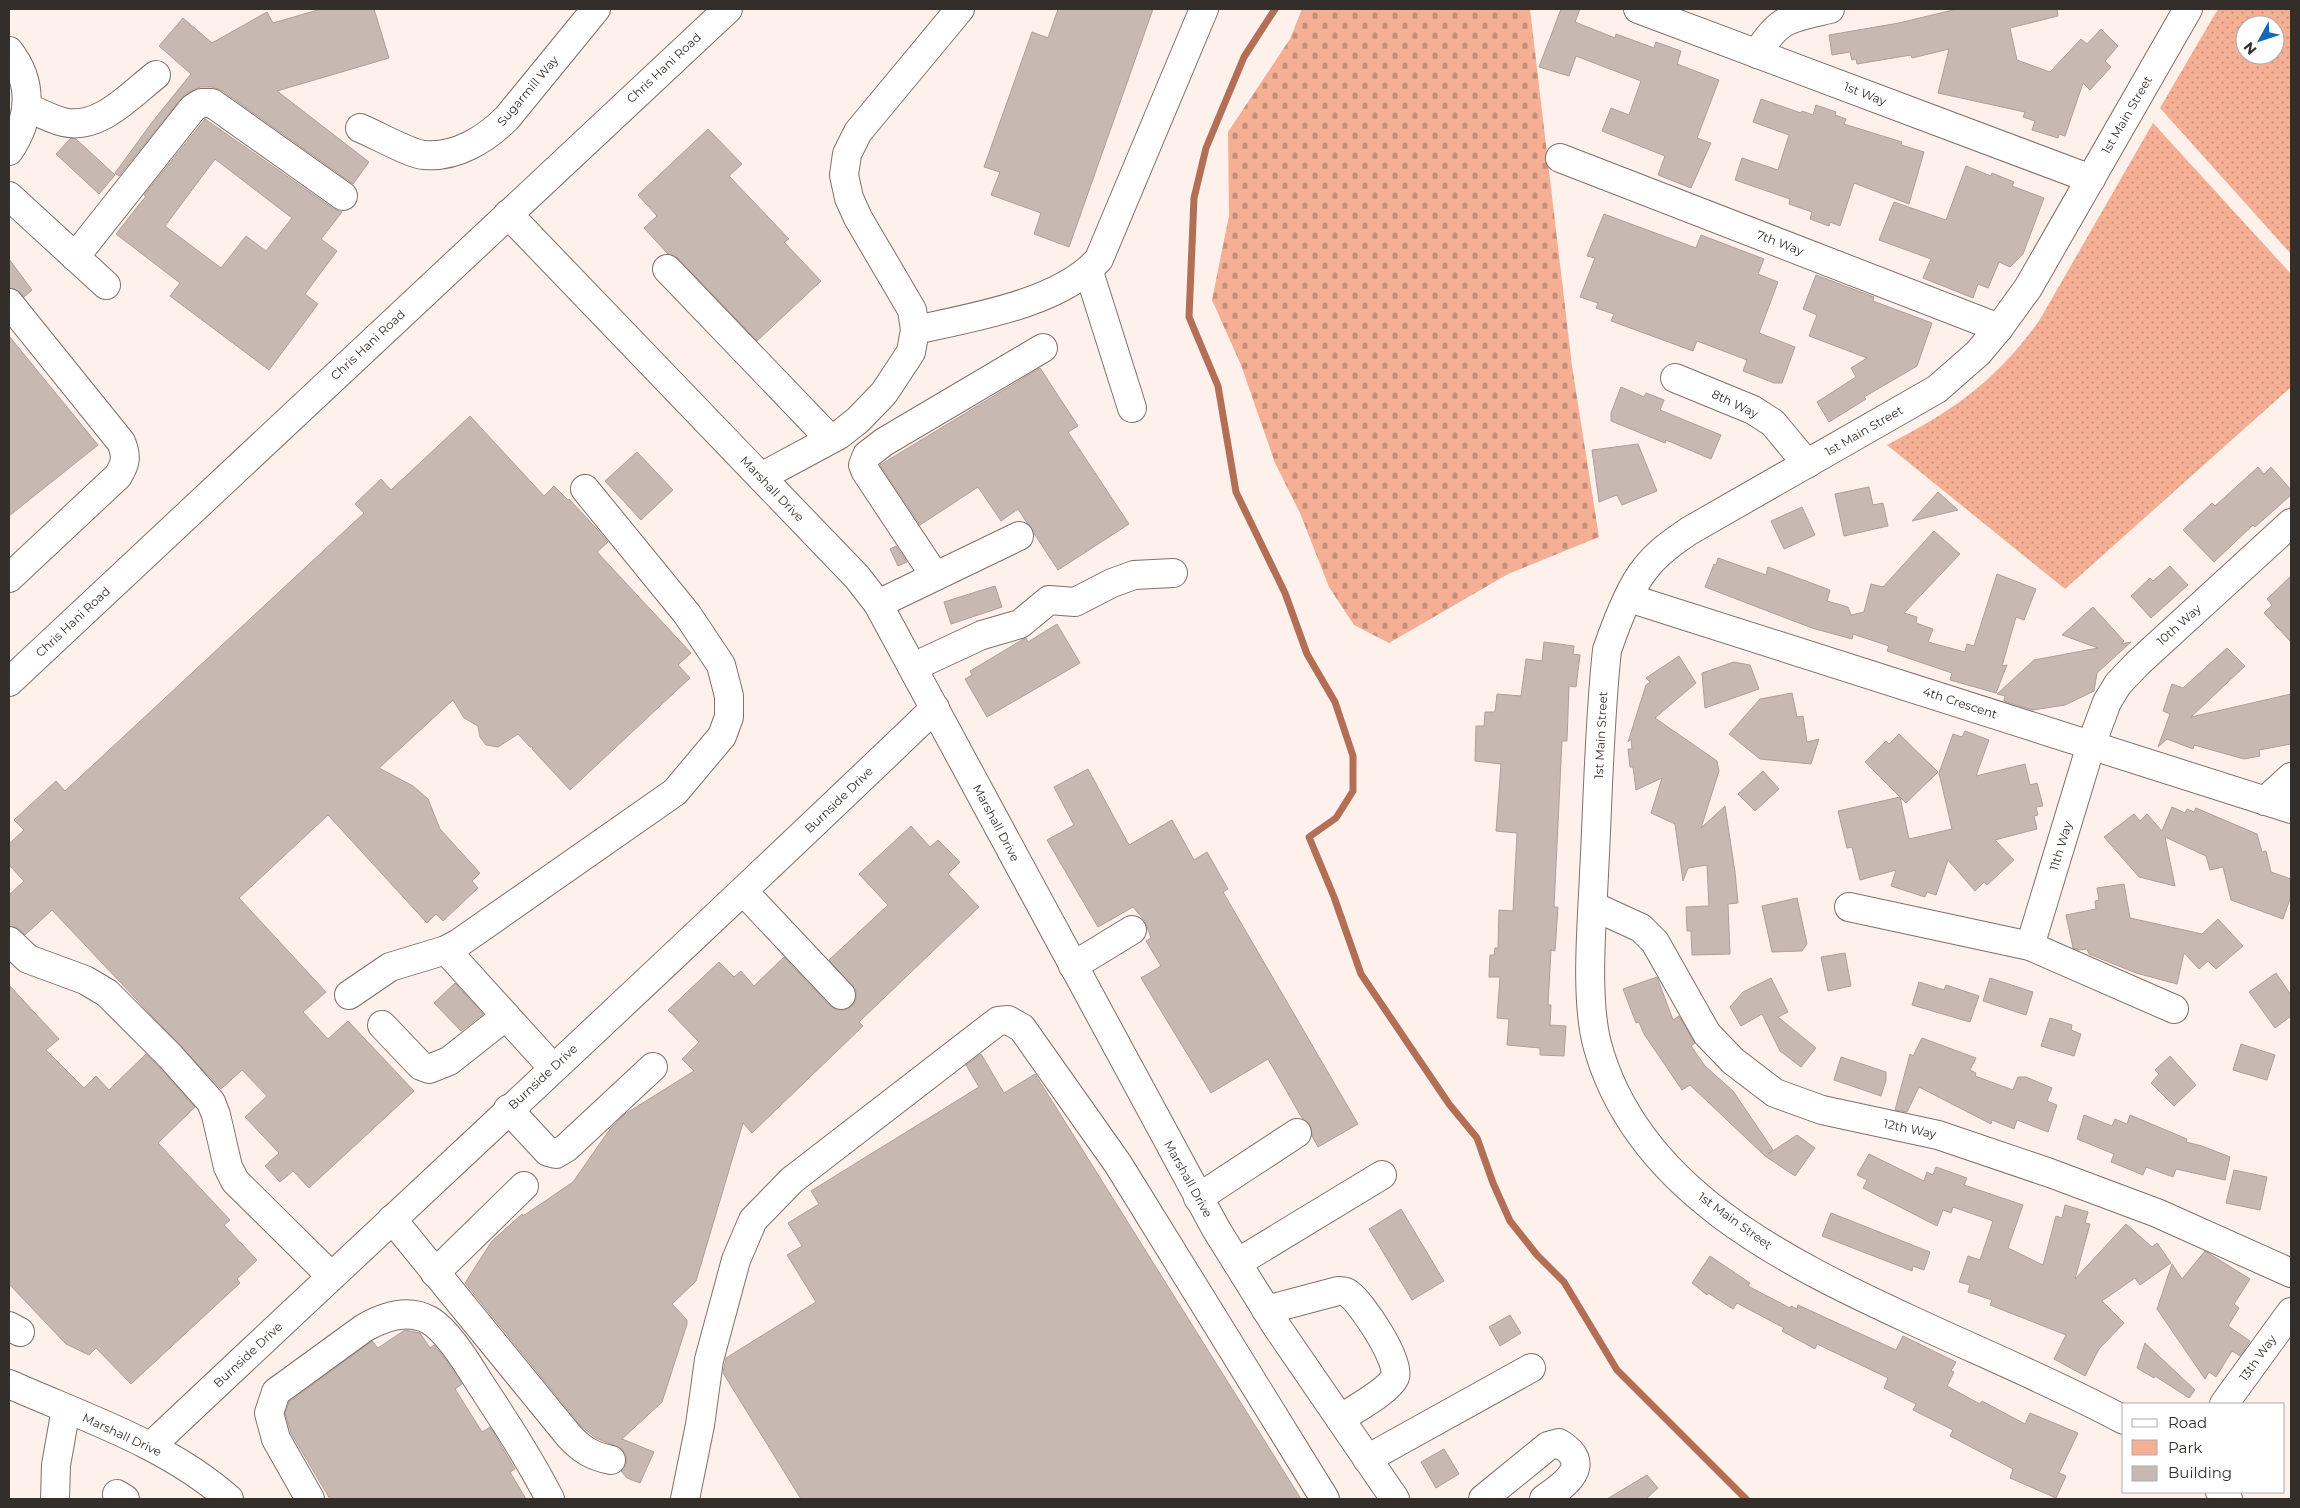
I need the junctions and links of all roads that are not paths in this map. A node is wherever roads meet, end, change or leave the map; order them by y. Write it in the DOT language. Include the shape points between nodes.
graph roads {
  1 [pos="596,9"];
  2 [pos="728,9"];
  3 [pos="960,9"];
  4 [pos="1204,9"];
  5 [pos="1638,9"];
  6 [pos="1830,9"];
  7 [pos="2188,9"];
  8 [pos="9,51"];
  9 [pos="1757,54"];
  10 [pos="156,75"];
  11 [pos="27,107"];
  12 [pos="360,128"];
  13 [pos="9,151"];
  14 [pos="1560,158"];
  15 [pos="2091,179"];
  16 [pos="9,196"];
  17 [pos="343,196"];
  18 [pos="508,214"];
  19 [pos="75,257"];
  20 [pos="667,269"];
  21 [pos="1089,272"];
  22 [pos="106,285"];
  23 [pos="9,303"];
  24 [pos="2000,328"];
  25 [pos="915,330"];
  26 [pos="1043,348"];
  27 [pos="1675,378"];
  28 [pos="1132,408"];
  29 [pos="830,439"];
  30 [pos="1807,464"];
  31 [pos="762,477"];
  32 [pos="586,489"];
  33 [pos="2291,523"];
  34 [pos="1019,536"];
  35 [pos="1173,573"];
  36 [pos="935,576"];
  37 [pos="9,578"];
  38 [pos="1629,598"];
  39 [pos="878,604"];
  40 [pos="913,667"];
  41 [pos="9,682"];
  42 [pos="935,708"];
  43 [pos="2091,745"];
  44 [pos="2291,777"];
  45 [pos="2265,801"];
  46 [pos="2291,810"];
  47 [pos="744,892"];
  48 [pos="1593,906"];
  49 [pos="1850,907"];
  50 [pos="1132,930"];
  51 [pos="9,942"];
  52 [pos="2030,946"];
  53 [pos="446,950"];
  54 [pos="1073,966"];
  55 [pos="349,995"];
  56 [pos="841,995"];
  57 [pos="2174,1009"];
  58 [pos="506,1016"];
  59 [pos="382,1025"];
  60 [pos="653,1067"];
  61 [pos="553,1068"];
  62 [pos="508,1110"];
  63 [pos="1297,1133"];
  64 [pos="1382,1175"];
  65 [pos="524,1186"];
  66 [pos="1198,1198"];
  67 [pos="392,1219"];
  68 [pos="1237,1263"];
  69 [pos="435,1273"];
  70 [pos="2291,1273"];
  71 [pos="331,1276"];
  72 [pos="1266,1310"];
  73 [pos="2291,1312"];
  74 [pos="1531,1368"];
  75 [pos="9,1384"];
  76 [pos="2225,1403"];
  77 [pos="66,1409"];
  78 [pos="1340,1419"];
  79 [pos="2122,1419"];
  80 [pos="151,1446"];
  81 [pos="1367,1459"];
  82 [pos="611,1460"];
  83 [pos="55,1499"];
  84 [pos="229,1499"];
  85 [pos="310,1499"];
  86 [pos="550,1499"];
  87 [pos="685,1499"];
  88 [pos="1325,1499"];
  89 [pos="1395,1499"];
  90 [pos="1482,1499"];
  91 [pos="1544,1499"];
  1 -- 12 [label="street, Sugarmill Way" via="507,118 478,141 462,149 423,155"];
  2 -- 18 [label="street, Chris Hani Road"];
  3 -- 25 [label="street" via="858,132 847,154 844,175 848,198 912,310"];
  4 -- 21 [label="street" via="1099,260"];
  5 -- 9 [label="street, 1st Way"];
  6 -- 9 [label="street" via="1791,18 1778,25"];
  7 -- 15 [label="street, 1st Main Street"];
  8 -- 11 [label="street" via="20,66 26,84"];
  9 -- 15 [label="street, 1st Way"];
  10 -- 11 [label="street" via="110,111 81,124 63,122"];
  11 -- 13 [label="street" via="17,140"];
  14 -- 24 [label="street, 7th Way"];
  15 -- 24 [label="street, 1st Main Street" via="2028,288"];
  16 -- 19 [label="street"];
  17 -- 19 [label="street" via="212,103 201,103 193,108"];
  18 -- 31 [label="street, Marshall Drive"];
  18 -- 41 [label="street, Chris Hani Road"];
  19 -- 22 [label="street"];
  20 -- 29 [label="street"];
  21 -- 25 [label="street" via="1016,305"];
  21 -- 28 [label="street"];
  23 -- 37 [label="street" via="121,442 126,453 118,476"];
  24 -- 30 [label="street, 1st Main Street" via="1978,353 1937,389"];
  25 -- 29 [label="street" via="911,352 884,393 858,420"];
  26 -- 36 [label="street" via="867,455 863,465 866,472"];
  27 -- 30 [label="street, 8th Way" via="1752,410 1772,423"];
  29 -- 31 [label="street"];
  30 -- 38 [label="street, 1st Main Street" via="1665,548 1644,570"];
  31 -- 39 [label="street, Marshall Drive" via="857,577"];
  32 -- 53 [label="street" via="686,614 720,665 729,696 729,717 722,736 675,792 636,822"];
  33 -- 43 [label="street, 10th Way" via="2118,684 2107,702"];
  34 -- 36 [label="street"];
  35 -- 40 [label="street" via="1134,575 1075,602 1049,600 1020,624 982,636"];
  36 -- 39 [label="street"];
  38 -- 43 [label="street, 4th Crescent"];
  38 -- 48 [label="street, 1st Main Street" via="1607,650"];
  39 -- 40 [label="street, Marshall Drive"];
  40 -- 42 [label="street, Marshall Drive"];
  42 -- 47 [label="street, Burnside Drive"];
  42 -- 54 [label="street, Marshall Drive"];
  43 -- 45 [label="street, 4th Crescent"];
  43 -- 52 [label="street, 11th Way"];
  44 -- 45 [label="street"];
  45 -- 46 [label="street, 4th Crescent"];
  47 -- 56 [label="street"];
  47 -- 61 [label="street, Burnside Drive"];
  48 -- 70 [label="street, 12th Way" via="1641,928 1656,942 1707,1034 1733,1061 1775,1093 1822,1110 1938,1135 2050,1173 2157,1213"];
  48 -- 79 [label="street, 1st Main Street" via="1591,1003 1597,1044 1616,1092 1644,1140 1675,1175 1714,1210 1758,1240 1843,1289"];
  49 -- 52 [label="street"];
  50 -- 54 [label="street"];
  51 -- 71 [label="street" via="28,959 85,980 106,993 170,1056 211,1102 228,1168 235,1181"];
  52 -- 57 [label="street"];
  53 -- 55 [label="street" via="390,967"];
  53 -- 58 [label="street"];
  54 -- 66 [label="street, Marshall Drive"];
  58 -- 59 [label="street" via="449,1061 429,1070 421,1066"];
  58 -- 61 [label="street"];
  60 -- 62 [label="street" via="556,1154 548,1152"];
  61 -- 62 [label="street, Burnside Drive"];
  62 -- 67 [label="street, Burnside Drive"];
  63 -- 66 [label="street"];
  64 -- 68 [label="street"];
  65 -- 69 [label="street"];
  66 -- 68 [label="street, Marshall Drive"];
  67 -- 69 [label="street"];
  67 -- 71 [label="street, Burnside Drive"];
  68 -- 72 [label="street, Marshall Drive"];
  69 -- 82 [label="street" via="582,1450"];
  71 -- 80 [label="street, Burnside Drive"];
  72 -- 78 [label="street, Marshall Drive"];
  72 -- 78 [label="street" via="1338,1290 1348,1292 1358,1303 1389,1350 1396,1370 1394,1378 1384,1388"];
  73 -- 76 [label="street, 13th Way"];
  74 -- 81 [label="street"];
  75 -- 77 [label="street, Marshall Drive"];
  77 -- 80 [label="street, Marshall Drive"];
  77 -- 83 [label="street" via="56,1465"];
  78 -- 81 [label="street, Marshall Drive"];
  80 -- 84 [label="street, Marshall Drive"];
  81 -- 89 [label="street, Marshall Drive"];
  85 -- 86 [label="street" via="276,1439 269,1413 276,1392 364,1328 386,1317 409,1314 429,1320 456,1347 528,1457"];
  87 -- 88 [label="street" via="700,1425 708,1360 736,1260 753,1220 792,1180 998,1021 1008,1020 1022,1028 1118,1164"];
  90 -- 91 [label="street" via="1548,1446 1559,1442 1571,1450 1576,1461 1575,1472 1567,1484"];
}
